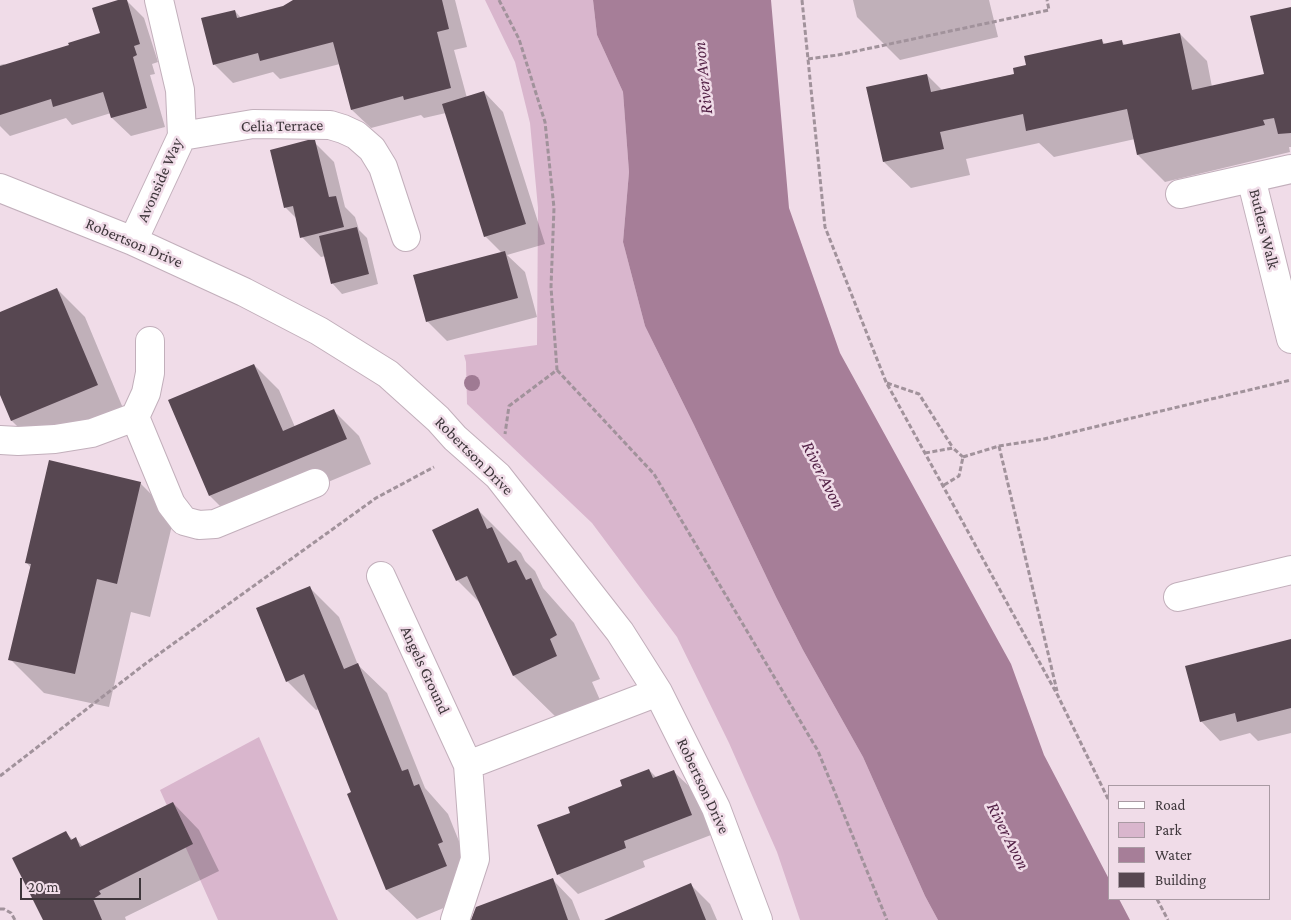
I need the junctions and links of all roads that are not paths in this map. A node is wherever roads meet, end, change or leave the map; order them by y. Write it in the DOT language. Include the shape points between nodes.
graph roads {
  1 [pos="159,0"];
  2 [pos="182,136"];
  3 [pos="1291,170"];
  4 [pos="1251,178"];
  5 [pos="0,188"];
  6 [pos="1180,194"];
  7 [pos="406,237"];
  8 [pos="133,241"];
  9 [pos="1291,339"];
  10 [pos="150,341"];
  11 [pos="135,417"];
  12 [pos="0,440"];
  13 [pos="316,483"];
  14 [pos="1291,570"];
  15 [pos="381,576"];
  16 [pos="1178,597"];
  17 [pos="658,692"];
  18 [pos="468,765"];
  19 [pos="455,920"];
  20 [pos="758,920"];
  1 -- 2 [label="street, Avonside Way" via="180,90"];
  2 -- 7 [label="street, Celia Terrace" via="253,124 330,125 350,132 372,149 383,168"];
  2 -- 8 [label="street, Avonside Way"];
  3 -- 4 [label="street"];
  4 -- 6 [label="street"];
  4 -- 9 [label="street, Butlers Walk"];
  5 -- 8 [label="street, Robertson Drive"];
  8 -- 17 [label="street, Robertson Drive" via="319,331 395,380 498,476 620,632"];
  10 -- 11 [label="street" via="150,373 146,393"];
  11 -- 12 [label="street" via="92,433"];
  11 -- 13 [label="street" via="171,504 184,521 199,525 215,524"];
  14 -- 16 [label="street"];
  15 -- 18 [label="street, Angels Ground"];
  17 -- 18 [label="street"];
  17 -- 20 [label="street, Robertson Drive" via="716,808"];
  18 -- 19 [label="street, Angels Ground" via="475,859"];
}
